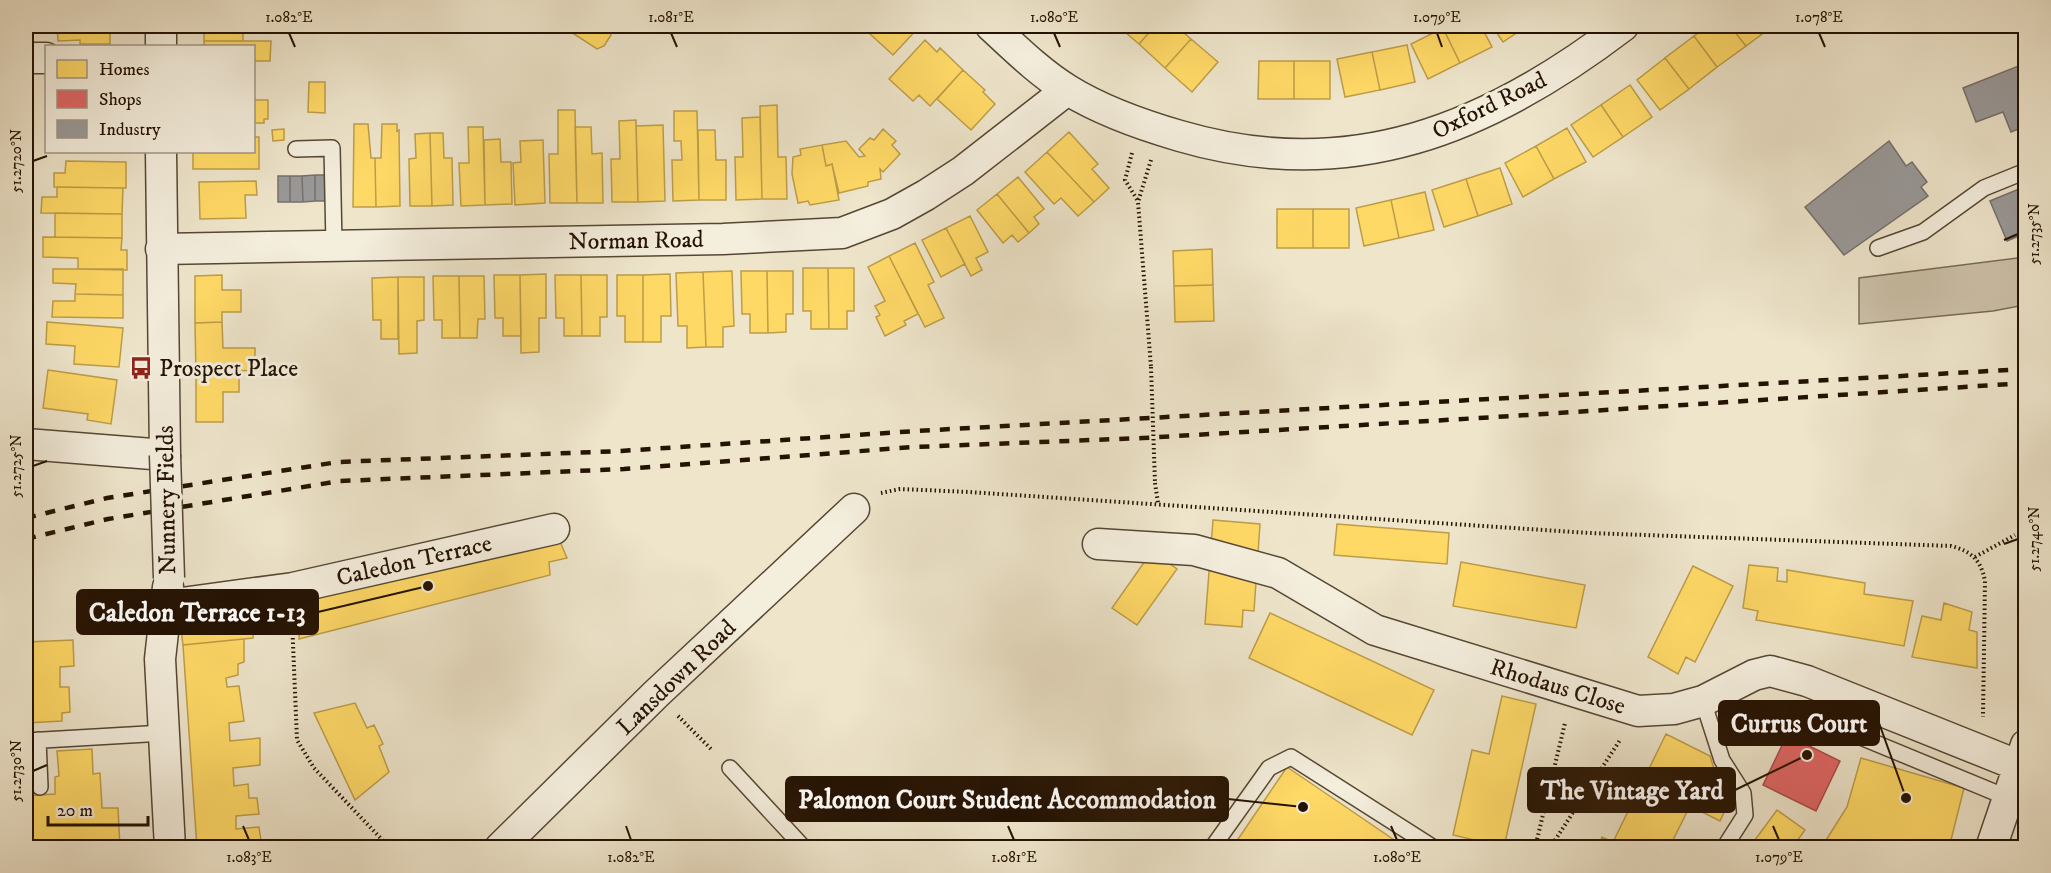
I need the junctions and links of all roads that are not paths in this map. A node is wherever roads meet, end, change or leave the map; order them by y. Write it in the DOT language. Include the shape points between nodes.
graph roads {
  1 [pos="161,26"];
  2 [pos="992,26"];
  3 [pos="1623,26"];
  4 [pos="161,45"];
  5 [pos="26,58"];
  6 [pos="45,58"];
  7 [pos="1067,90"];
  8 [pos="296,149"];
  9 [pos="161,153"];
  10 [pos="2025,171"];
  11 [pos="334,244"];
  12 [pos="1878,248"];
  13 [pos="161,249"];
  14 [pos="26,444"];
  15 [pos="165,455"];
  16 [pos="854,509"];
  17 [pos="554,529"];
  18 [pos="1098,544"];
  19 [pos="168,592"];
  20 [pos="1703,701"];
  21 [pos="1822,721"];
  22 [pos="164,733"];
  23 [pos="32,740"];
  24 [pos="2023,755"];
  25 [pos="730,768"];
  26 [pos="40,788"];
  27 [pos="2006,797"];
  28 [pos="170,848"];
  29 [pos="500,848"];
  30 [pos="804,848"];
  31 [pos="1212,848"];
  32 [pos="1434,848"];
  33 [pos="1724,848"];
  34 [pos="1991,848"];
  1 -- 4 [label="street"];
  2 -- 7 [label="street, Oxford Road"];
  3 -- 7 [label="street, Oxford Road" via="1560,70 1477,116 1378,149 1331,155 1264,154 1216,146 1150,127"];
  5 -- 6 [label="street"];
  7 -- 11 [label="street, Norman Road" via="926,195 884,218 842,233 723,239"];
  8 -- 11 [label="lane" via="332,148"];
  9 -- 13 [label="street, Nunnery Fields"];
  10 -- 12 [label="lane" via="1984,188 1923,232"];
  11 -- 13 [label="street, Norman Road"];
  13 -- 15 [label="street, Nunnery Fields"];
  14 -- 15 [label="street"];
  15 -- 19 [label="street, Nunnery Fields, bridge"];
  16 -- 29 [label="street, Lansdown Road" via="656,694"];
  17 -- 19 [label="street, Caledon Terrace" via="291,588"];
  18 -- 20 [label="street, Rhodaus Close" via="1194,550 1278,573 1375,630 1638,711 1674,709"];
  19 -- 22 [label="street, Nunnery Fields" via="160,659"];
  20 -- 24 [label="street, Rhodaus Close" via="1770,671 1982,753"];
  20 -- 33 [label="lane" via="1722,760 1743,793 1745,815"];
  21 -- 27 [label="lane"];
  22 -- 23 [label="lane"];
  22 -- 28 [label="street, Nunnery Fields"];
  23 -- 26 [label="lane"];
  24 -- 27 [label="street"];
  25 -- 30 [label="lane"];
  27 -- 34 [label="street"];
  31 -- 32 [label="lane" via="1269,768 1292,757"];
}
